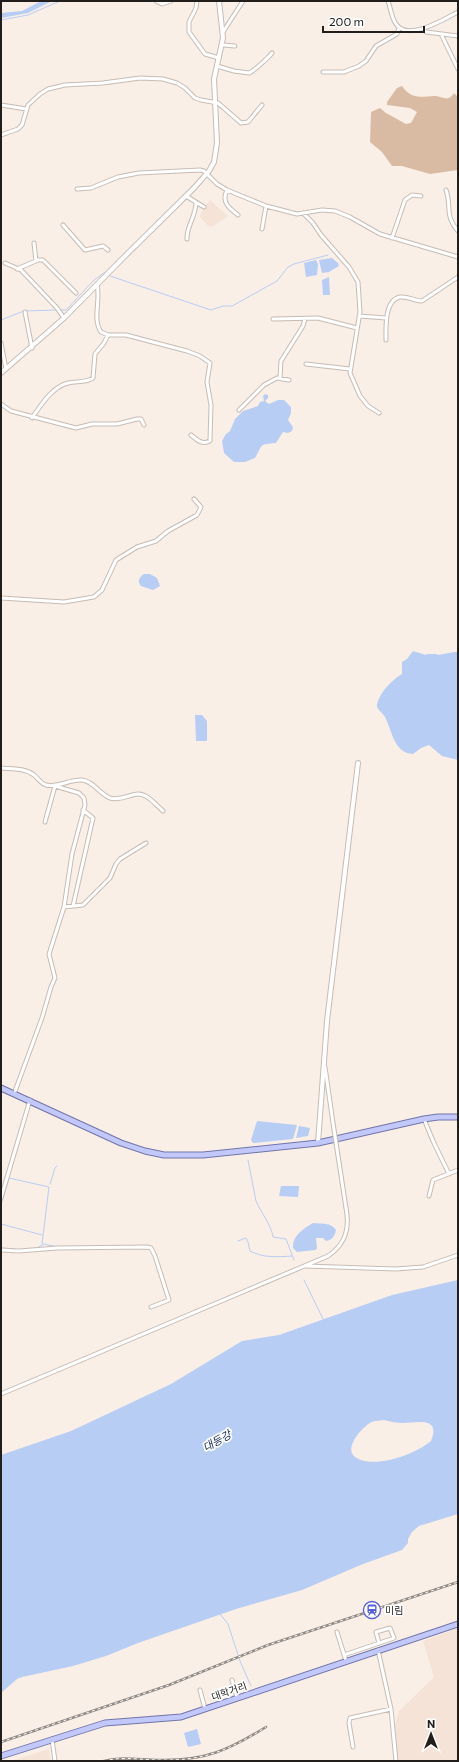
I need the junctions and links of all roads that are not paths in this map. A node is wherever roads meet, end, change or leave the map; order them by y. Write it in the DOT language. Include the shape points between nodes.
graph roads {
  1 [pos="156,1"];
  2 [pos="171,1"];
  3 [pos="197,1"];
  4 [pos="219,1"];
  5 [pos="243,1"];
  6 [pos="388,1"];
  7 [pos="458,12"];
  8 [pos="400,28"];
  9 [pos="423,29"];
  10 [pos="223,32"];
  11 [pos="441,34"];
  12 [pos="458,36"];
  13 [pos="223,45"];
  14 [pos="235,46"];
  15 [pos="272,53"];
  16 [pos="219,58"];
  17 [pos="217,66"];
  18 [pos="458,69"];
  19 [pos="323,72"];
  20 [pos="214,102"];
  21 [pos="1,105"];
  22 [pos="262,105"];
  23 [pos="26,109"];
  24 [pos="1,135"];
  25 [pos="207,174"];
  26 [pos="77,189"];
  27 [pos="227,190"];
  28 [pos="446,190"];
  29 [pos="186,196"];
  30 [pos="421,196"];
  31 [pos="196,202"];
  32 [pos="266,206"];
  33 [pos="204,207"];
  34 [pos="303,213"];
  35 [pos="238,215"];
  36 [pos="64,225"];
  37 [pos="262,229"];
  38 [pos="458,231"];
  39 [pos="392,238"];
  40 [pos="187,239"];
  41 [pos="34,243"];
  42 [pos="108,250"];
  43 [pos="458,257"];
  44 [pos="36,261"];
  45 [pos="6,263"];
  46 [pos="17,269"];
  47 [pos="458,277"];
  48 [pos="97,284"];
  49 [pos="76,292"];
  50 [pos="25,312"];
  51 [pos="360,316"];
  52 [pos="64,318"];
  53 [pos="386,318"];
  54 [pos="273,319"];
  55 [pos="305,319"];
  56 [pos="357,328"];
  57 [pos="108,335"];
  58 [pos="386,340"];
  59 [pos="1,343"];
  60 [pos="32,348"];
  61 [pos="306,364"];
  62 [pos="6,369"];
  63 [pos="350,369"];
  64 [pos="1,373"];
  65 [pos="280,378"];
  66 [pos="289,380"];
  67 [pos="1,404"];
  68 [pos="239,410"];
  69 [pos="379,413"];
  70 [pos="32,418"];
  71 [pos="144,425"];
  72 [pos="211,428"];
  73 [pos="216,429"];
  74 [pos="191,435"];
  75 [pos="194,499"];
  76 [pos="1,598"];
  77 [pos="358,763"];
  78 [pos="1,768"];
  79 [pos="55,786"];
  80 [pos="83,810"];
  81 [pos="163,811"];
  82 [pos="45,822"];
  83 [pos="146,843"];
  84 [pos="74,906"];
  85 [pos="64,907"];
  86 [pos="324,1065"];
  87 [pos="1,1088"];
  88 [pos="14,1094"];
  89 [pos="30,1100"];
  90 [pos="458,1117"];
  91 [pos="424,1119"];
  92 [pos="318,1143"];
  93 [pos="458,1170"];
  94 [pos="450,1174"];
  95 [pos="429,1196"];
  96 [pos="1,1198"];
  97 [pos="1,1250"];
  98 [pos="458,1255"];
  99 [pos="303,1266"];
  100 [pos="151,1308"];
  101 [pos="1,1394"];
  102 [pos="458,1624"];
  103 [pos="337,1632"];
  104 [pos="379,1643"];
  105 [pos="378,1650"];
  106 [pos="344,1655"];
  107 [pos="346,1661"];
  108 [pos="232,1680"];
  109 [pos="200,1690"];
  110 [pos="238,1698"];
  111 [pos="205,1709"];
  112 [pos="391,1709"];
  113 [pos="52,1740"];
  114 [pos="353,1747"];
  115 [pos="1,1756"];
  116 [pos="56,1761"];
  117 [pos="396,1761"];
  1 -- 2 [label="street" via="162,4"];
  3 -- 16 [label="street" via="188,22 189,32 205,54"];
  4 -- 10 [label="street"];
  5 -- 10 [label="street"];
  6 -- 8 [label="street" via="393,20"];
  7 -- 9 [label="street"];
  8 -- 9 [label="street" via="405,31"];
  8 -- 19 [label="street" via="395,37 376,46 370,57 359,66 344,72"];
  9 -- 11 [label="street" via="426,32"];
  10 -- 13 [label="street"];
  11 -- 12 [label="street"];
  11 -- 18 [label="street"];
  13 -- 14 [label="street"];
  13 -- 16 [label="street"];
  15 -- 17 [label="street" via="267,60 249,73"];
  16 -- 17 [label="street"];
  17 -- 20 [label="street"];
  20 -- 22 [label="street" via="225,107 241,123 246,124"];
  20 -- 23 [label="street" via="195,98 185,88 172,81 140,78 54,87 33,99"];
  20 -- 25 [label="street" via="216,151 214,162"];
  21 -- 23 [label="street"];
  23 -- 24 [label="street" via="22,125"];
  25 -- 26 [label="street" via="196,170 139,173 118,177 91,188"];
  25 -- 27 [label="street"];
  25 -- 29 [label="street"];
  27 -- 32 [label="street"];
  27 -- 35 [label="street" via="224,199 226,204"];
  28 -- 38 [label="street" via="449,216"];
  29 -- 31 [label="street"];
  29 -- 48 [label="street"];
  30 -- 39 [label="street" via="412,195 405,200"];
  31 -- 33 [label="street"];
  31 -- 40 [label="street"];
  32 -- 34 [label="street" via="297,214"];
  32 -- 37 [label="street"];
  34 -- 39 [label="street" via="335,211"];
  34 -- 51 [label="street" via="354,274 359,290"];
  36 -- 42 [label="street" via="85,250 103,246"];
  39 -- 43 [label="street"];
  41 -- 44 [label="street"];
  44 -- 46 [label="street"];
  44 -- 49 [label="street" via="44,260"];
  45 -- 46 [label="street"];
  46 -- 52 [label="street" via="47,297"];
  47 -- 53 [label="street" via="422,301 399,298 392,304"];
  48 -- 52 [label="street"];
  48 -- 57 [label="street" via="97,325 101,332"];
  50 -- 60 [label="street"];
  51 -- 53 [label="street"];
  51 -- 56 [label="street"];
  52 -- 60 [label="street"];
  53 -- 58 [label="street"];
  54 -- 55 [label="street"];
  55 -- 56 [label="street" via="324,319"];
  55 -- 65 [label="street" via="281,361"];
  56 -- 63 [label="street"];
  57 -- 70 [label="street" via="95,354 93,378 66,383 58,388"];
  57 -- 72 [label="street" via="126,336 187,351 200,356 210,364 207,382"];
  59 -- 62 [label="street"];
  60 -- 62 [label="street"];
  61 -- 63 [label="street"];
  62 -- 64 [label="street"];
  63 -- 69 [label="street" via="352,381 360,396 368,406"];
  65 -- 66 [label="street"];
  65 -- 68 [label="street" via="264,385"];
  67 -- 70 [label="street" via="11,411"];
  70 -- 71 [label="street" via="76,428 137,419 141,419"];
  72 -- 73 [label="street"];
  72 -- 74 [label="street" via="210,441 207,443 198,441"];
  75 -- 76 [label="street" via="201,507 197,514 156,541 137,547 116,560 102,590 94,597 64,602"];
  77 -- 86 [label="street" via="334,955"];
  78 -- 79 [label="street" via="26,771 44,784"];
  79 -- 80 [label="street" via="79,793 85,801"];
  79 -- 81 [label="street" via="86,780 102,794 111,798 138,794 145,796"];
  79 -- 82 [label="street"];
  80 -- 84 [label="street" via="93,818"];
  80 -- 85 [label="street" via="72,854"];
  83 -- 84 [label="street" via="120,859 110,878 81,907"];
  84 -- 85 [label="street"];
  85 -- 88 [label="street" via="49,954 55,978"];
  86 -- 92 [label="street"];
  86 -- 99 [label="street, bridge" via="346,1208 347,1233 340,1246 328,1256"];
  87 -- 88 [label="main road"];
  88 -- 89 [label="main road"];
  89 -- 92 [label="main road" via="121,1143 164,1155 203,1155"];
  89 -- 96 [label="street"];
  90 -- 91 [label="main road"];
  91 -- 92 [label="main road"];
  91 -- 94 [label="street"];
  93 -- 94 [label="street"];
  94 -- 95 [label="street" via="433,1180"];
  97 -- 100 [label="street" via="19,1252 57,1248 151,1248 169,1300"];
  98 -- 99 [label="street" via="423,1267 396,1269"];
  99 -- 101 [label="street"];
  102 -- 105 [label="main road, 대학거리"];
  103 -- 106 [label="street"];
  104 -- 104 [label="street" via="394,1638 390,1628 376,1632"];
  104 -- 106 [label="street"];
  105 -- 107 [label="main road, 대학거리"];
  105 -- 112 [label="street"];
  106 -- 107 [label="street"];
  107 -- 110 [label="main road, 대학거리"];
  108 -- 110 [label="street"];
  109 -- 111 [label="street"];
  110 -- 111 [label="main road, 대학거리"];
  111 -- 113 [label="main road, 대학거리" via="166,1719 105,1723"];
  112 -- 114 [label="street" via="350,1718"];
  112 -- 117 [label="street"];
  113 -- 115 [label="main road, 대학거리"];
  113 -- 116 [label="street"];
}
